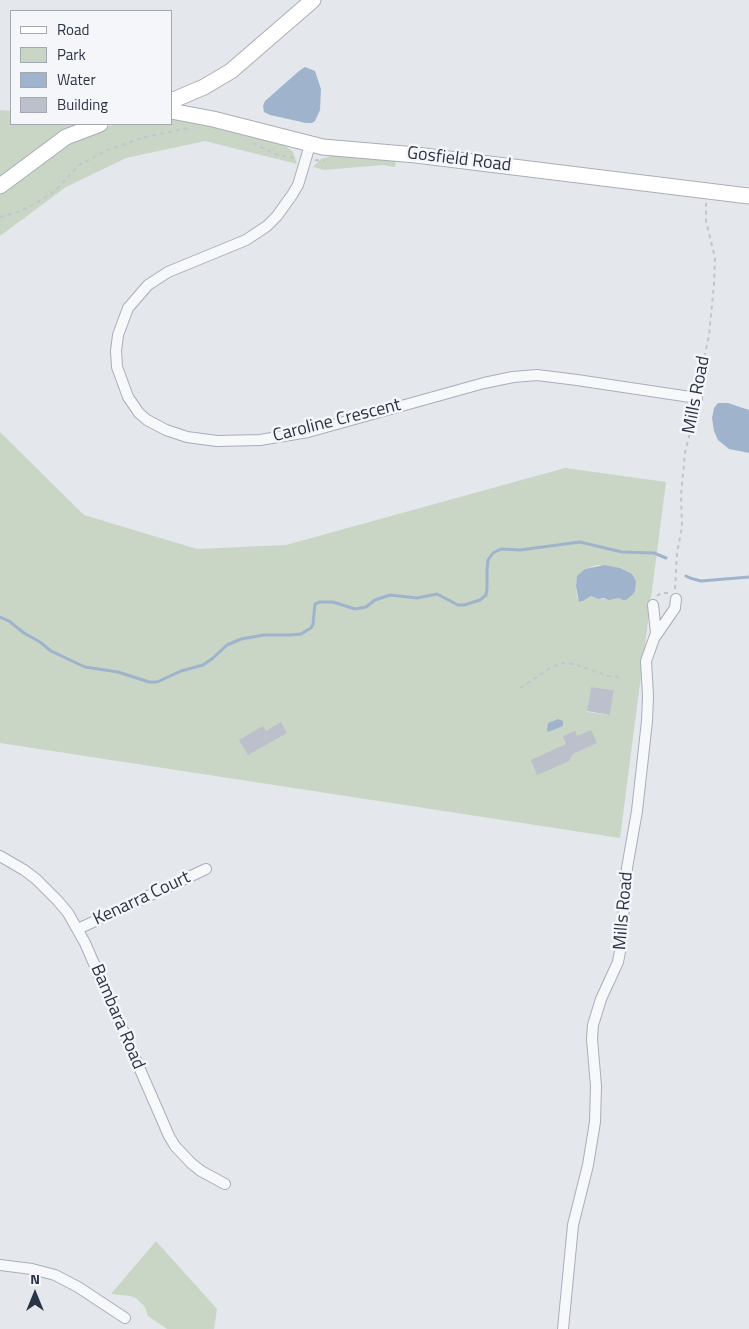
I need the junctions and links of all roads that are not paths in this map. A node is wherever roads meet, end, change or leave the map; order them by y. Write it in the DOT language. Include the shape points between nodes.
graph roads {
  1 [pos="313,0"];
  2 [pos="172,102"];
  3 [pos="172,111"];
  4 [pos="97,125"];
  5 [pos="308,152"];
  6 [pos="0,186"];
  7 [pos="749,196"];
  8 [pos="697,398"];
  9 [pos="676,599"];
  10 [pos="652,604"];
  11 [pos="655,637"];
  12 [pos="0,856"];
  13 [pos="206,869"];
  14 [pos="78,929"];
  15 [pos="225,1184"];
  16 [pos="0,1265"];
  17 [pos="125,1318"];
  18 [pos="563,1329"];
  1 -- 2 [label="street" via="231,71"];
  3 -- 5 [label="street, Gosfield Road" via="213,119"];
  4 -- 6 [label="street" via="66,137"];
  5 -- 7 [label="street, Gosfield Road" via="416,155"];
  5 -- 8 [label="street, Caroline Crescent" via="292,196 267,226 246,240 168,272 148,285 128,308 118,335 117,368 128,397 139,413 151,422 177,435 202,440 276,438 484,383 525,376 550,376"];
  9 -- 11 [label="street, Mills Road" via="674,608"];
  10 -- 11 [label="street, Mills Road"];
  11 -- 18 [label="street, Mills Road" via="646,661 647,721 627,868 620,955 593,1025 595,1122 573,1225"];
  12 -- 14 [label="street, Bambara Road" via="47,889"];
  13 -- 14 [label="street, Kenarra Court"];
  14 -- 15 [label="street, Bambara Road" via="169,1136 191,1163"];
  16 -- 17 [label="street" via="55,1275"];
}
